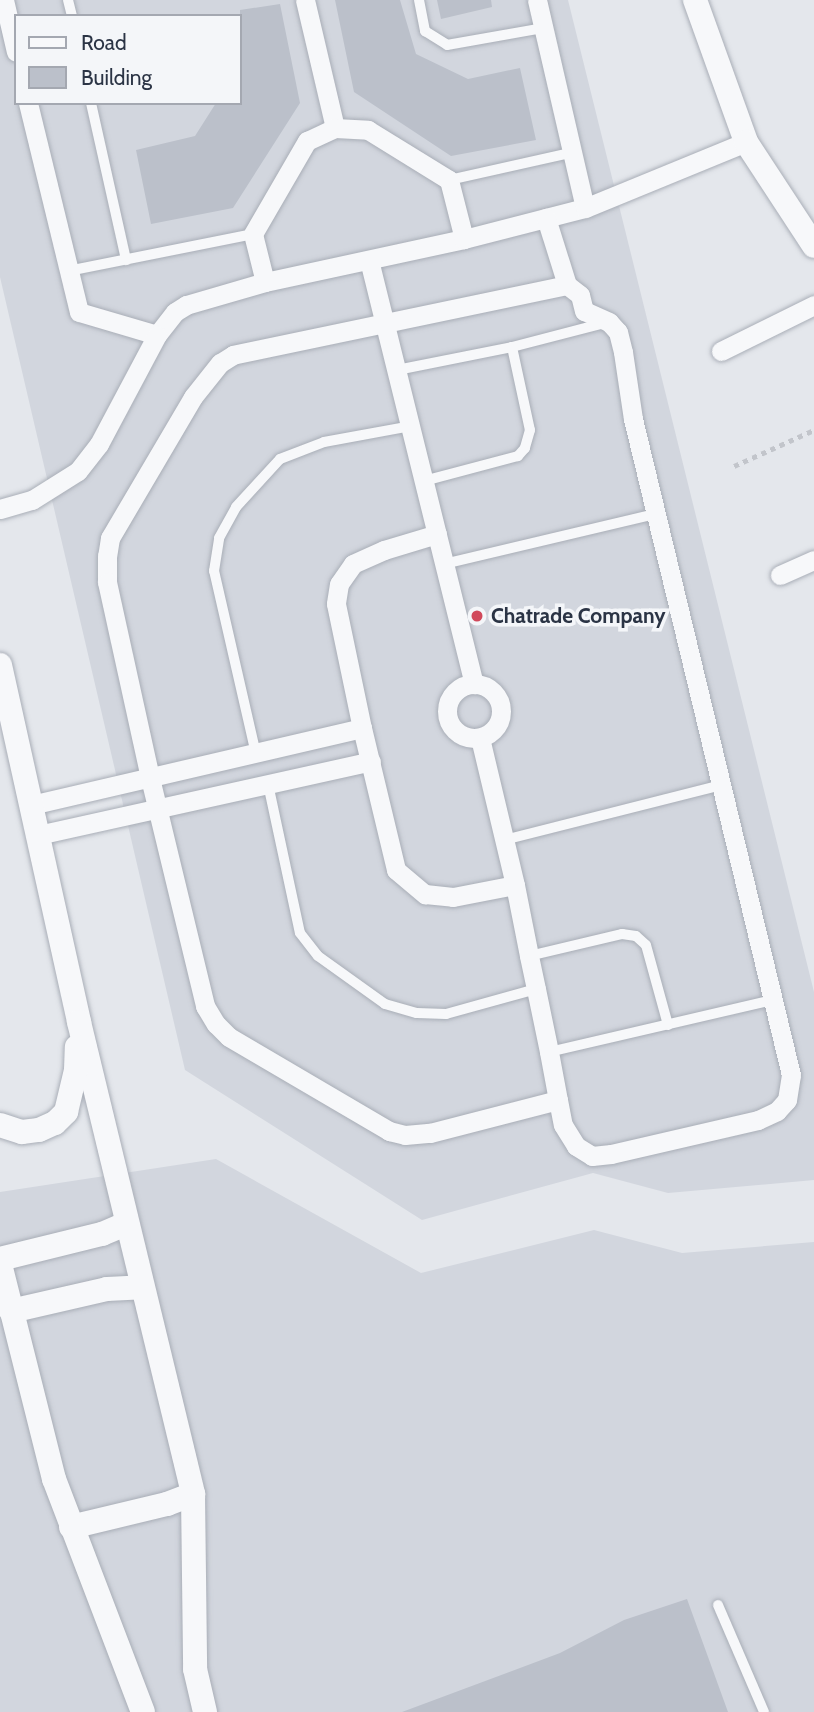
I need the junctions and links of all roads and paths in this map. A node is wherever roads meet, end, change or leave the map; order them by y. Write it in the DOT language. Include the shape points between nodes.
graph roads {
  1 [pos="4,0"];
  2 [pos="305,0"];
  3 [pos="419,0"];
  4 [pos="537,0"];
  5 [pos="695,0"];
  6 [pos="543,28"];
  7 [pos="14,43"];
  8 [pos="28,105"];
  9 [pos="91,105"];
  10 [pos="335,128"];
  11 [pos="746,142"];
  12 [pos="570,153"];
  13 [pos="449,180"];
  14 [pos="585,208"];
  15 [pos="546,218"];
  16 [pos="253,234"];
  17 [pos="464,239"];
  18 [pos="814,246"];
  19 [pos="126,260"];
  20 [pos="369,260"];
  21 [pos="67,271"];
  22 [pos="265,282"];
  23 [pos="567,285"];
  24 [pos="814,305"];
  25 [pos="609,321"];
  26 [pos="387,325"];
  27 [pos="156,335"];
  28 [pos="512,347"];
  29 [pos="721,351"];
  30 [pos="397,370"];
  31 [pos="411,426"];
  32 [pos="814,430"];
  33 [pos="734,466"];
  34 [pos="424,481"];
  35 [pos="0,509"];
  36 [pos="656,514"];
  37 [pos="437,534"];
  38 [pos="814,560"];
  39 [pos="444,564"];
  40 [pos="780,575"];
  41 [pos="0,665"];
  42 [pos="474,684"];
  43 [pos="362,728"];
  44 [pos="480,738"];
  45 [pos="256,754"];
  46 [pos="372,761"];
  47 [pos="150,778"];
  48 [pos="268,784"];
  49 [pos="721,785"];
  50 [pos="31,805"];
  51 [pos="159,806"];
  52 [pos="38,835"];
  53 [pos="504,840"];
  54 [pos="515,885"];
  55 [pos="529,956"];
  56 [pos="536,989"];
  57 [pos="772,1000"];
  58 [pos="79,1022"];
  59 [pos="668,1024"];
  60 [pos="549,1052"];
  61 [pos="558,1100"];
  62 [pos="0,1125"];
  63 [pos="126,1224"];
  64 [pos="0,1259"];
  65 [pos="0,1264"];
  66 [pos="142,1287"];
  67 [pos="12,1311"];
  68 [pos="193,1494"];
  69 [pos="71,1527"];
  70 [pos="718,1605"];
  71 [pos="143,1712"];
  72 [pos="205,1712"];
  73 [pos="764,1712"];
  1 -- 7 [label="street"];
  2 -- 10 [label="street"];
  3 -- 6 [label="lane" via="425,30 447,45"];
  4 -- 6 [label="street"];
  5 -- 11 [label="street"];
  6 -- 12 [label="street"];
  8 -- 21 [label="street"];
  9 -- 19 [label="lane"];
  10 -- 13 [label="street" via="368,130"];
  10 -- 16 [label="street" via="307,141"];
  11 -- 14 [label="street"];
  11 -- 18 [label="street"];
  12 -- 13 [label="lane"];
  12 -- 14 [label="street"];
  13 -- 17 [label="street"];
  14 -- 15 [label="street"];
  15 -- 17 [label="street"];
  15 -- 23 [label="street"];
  16 -- 19 [label="lane"];
  16 -- 22 [label="street"];
  17 -- 20 [label="street"];
  19 -- 21 [label="lane"];
  20 -- 22 [label="street"];
  20 -- 26 [label="street"];
  21 -- 27 [label="street" via="79,312"];
  22 -- 27 [label="street" via="186,305"];
  23 -- 25 [label="street" via="580,295 584,311"];
  23 -- 26 [label="street"];
  24 -- 29 [label="street"];
  25 -- 28 [label="lane"];
  25 -- 36 [label="street" via="624,352"];
  26 -- 30 [label="street"];
  26 -- 47 [label="street" via="233,355 220,363 193,397 110,538 107,582"];
  27 -- 35 [label="street" via="99,444 78,471 32,500"];
  28 -- 30 [label="lane"];
  28 -- 34 [label="lane" via="530,430 525,448 518,456"];
  30 -- 31 [label="street"];
  31 -- 34 [label="street"];
  31 -- 45 [label="lane" via="324,442 280,459 236,507 219,538 214,571"];
  32 -- 33 [label="path"];
  34 -- 37 [label="street"];
  36 -- 39 [label="lane"];
  36 -- 49 [label="street"];
  37 -- 39 [label="street"];
  37 -- 43 [label="street" via="353,564 339,584 336,604"];
  38 -- 40 [label="street"];
  39 -- 42 [label="street"];
  41 -- 50 [label="street"];
  42 -- 44 [label="street" via="492,691 501,708 496,727"];
  42 -- 44 [label="street" via="456,691 448,715 456,732"];
  43 -- 45 [label="street"];
  43 -- 46 [label="street"];
  44 -- 53 [label="street"];
  45 -- 47 [label="street"];
  46 -- 48 [label="street"];
  46 -- 54 [label="street" via="396,870 409,883 425,894 453,897"];
  47 -- 50 [label="street"];
  47 -- 51 [label="street"];
  48 -- 51 [label="street"];
  48 -- 56 [label="lane" via="300,933 318,956 385,1004 417,1013 446,1014"];
  49 -- 53 [label="lane"];
  49 -- 57 [label="street"];
  50 -- 52 [label="street"];
  51 -- 52 [label="street"];
  51 -- 61 [label="street" via="205,1006 229,1037 389,1131 405,1135 430,1133"];
  52 -- 58 [label="street"];
  53 -- 54 [label="street"];
  54 -- 55 [label="street"];
  55 -- 56 [label="street"];
  55 -- 59 [label="lane" via="622,934 636,936 646,945"];
  56 -- 60 [label="street"];
  57 -- 59 [label="lane"];
  57 -- 61 [label="street" via="791,1075 787,1100 758,1120 592,1156 576,1146 564,1125"];
  58 -- 62 [label="street" via="76,1070 66,1112 39,1129 22,1132"];
  58 -- 63 [label="street"];
  59 -- 60 [label="lane"];
  60 -- 61 [label="street"];
  63 -- 64 [label="street"];
  63 -- 66 [label="street"];
  65 -- 67 [label="street"];
  66 -- 67 [label="street" via="107,1289"];
  66 -- 68 [label="street"];
  67 -- 69 [label="street" via="54,1479"];
  68 -- 69 [label="street"];
  68 -- 72 [label="street" via="195,1669"];
  69 -- 71 [label="street"];
  70 -- 73 [label="lane"];
}
